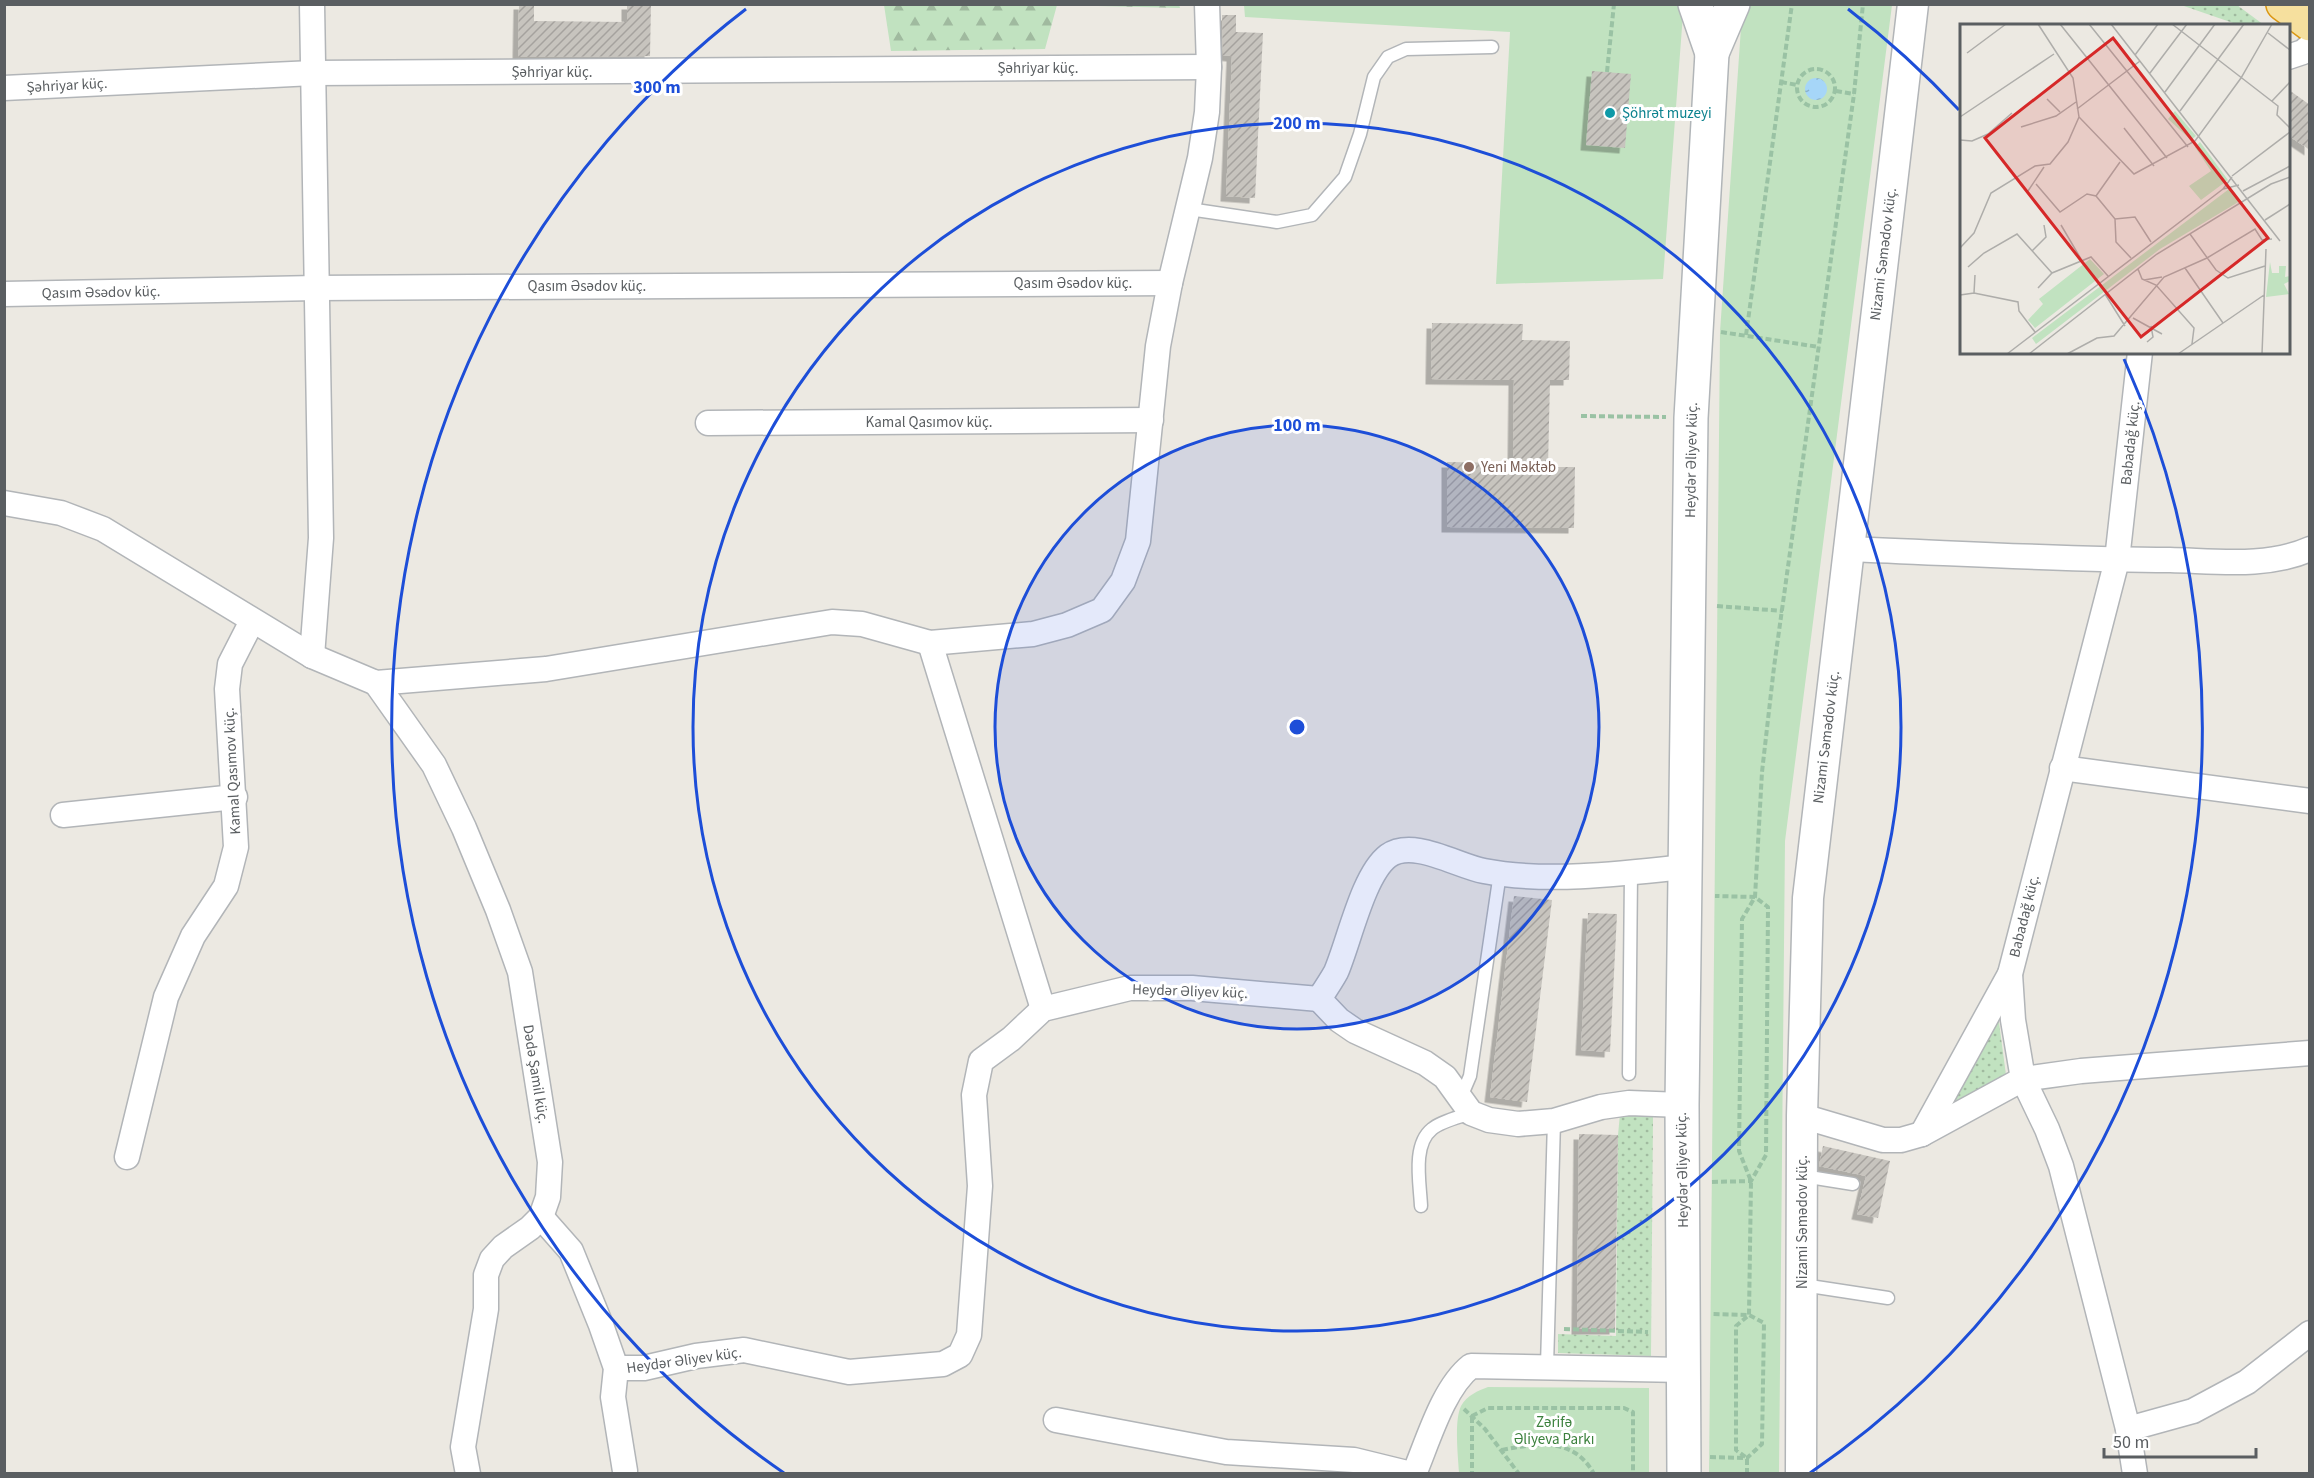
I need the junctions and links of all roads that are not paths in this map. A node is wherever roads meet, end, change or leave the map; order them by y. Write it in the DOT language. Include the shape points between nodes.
graph roads {
  1 [pos="312,4"];
  2 [pos="1207,4"];
  3 [pos="1695,4"];
  4 [pos="1733,4"];
  5 [pos="1913,4"];
  6 [pos="2283,4"];
  7 [pos="2310,24"];
  8 [pos="2310,46"];
  9 [pos="1492,47"];
  10 [pos="1712,53"];
  11 [pos="2290,57"];
  12 [pos="1209,67"];
  13 [pos="313,73"];
  14 [pos="4,88"];
  15 [pos="1189,209"];
  16 [pos="1170,283"];
  17 [pos="316,288"];
  18 [pos="4,294"];
  19 [pos="2140,354"];
  20 [pos="1151,420"];
  21 [pos="708,423"];
  22 [pos="4,503"];
  23 [pos="1848,549"];
  24 [pos="2310,549"];
  25 [pos="2117,560"];
  26 [pos="252,621"];
  27 [pos="930,643"];
  28 [pos="312,656"];
  29 [pos="376,683"];
  30 [pos="2062,768"];
  31 [pos="235,797"];
  32 [pos="2310,801"];
  33 [pos="63,816"];
  34 [pos="1684,867"];
  35 [pos="1500,873"];
  36 [pos="1631,873"];
  37 [pos="2010,974"];
  38 [pos="1319,999"];
  39 [pos="1043,1008"];
  40 [pos="2310,1053"];
  41 [pos="1629,1074"];
  42 [pos="2023,1079"];
  43 [pos="1466,1105"];
  44 [pos="1682,1105"];
  45 [pos="1802,1116"];
  46 [pos="1554,1121"];
  47 [pos="1922,1134"];
  48 [pos="127,1157"];
  49 [pos="1802,1176"];
  50 [pos="1853,1184"];
  51 [pos="1421,1206"];
  52 [pos="541,1217"];
  53 [pos="1802,1285"];
  54 [pos="1888,1298"];
  55 [pos="2304,1344"];
  56 [pos="1547,1366"];
  57 [pos="616,1368"];
  58 [pos="1684,1370"];
  59 [pos="1056,1420"];
  60 [pos="2128,1429"];
  61 [pos="1697,1465"];
  62 [pos="625,1471"];
  63 [pos="468,1473"];
  64 [pos="1413,1473"];
  65 [pos="1801,1473"];
  66 [pos="2135,1473"];
  1 -- 13 [label="street"];
  2 -- 12 [label="street"];
  3 -- 10 [label="main road"];
  4 -- 10 [label="main road"];
  5 -- 23 [label="street, Nizami Səmədov küç."];
  6 -- 7 [label="highway"];
  8 -- 11 [label="street"];
  9 -- 15 [label="lane" via="1406,49 1388,57 1374,77 1346,177 1312,215 1277,222"];
  10 -- 34 [label="main road, Heydər Əliyev küç." via="1691,418"];
  12 -- 13 [label="street, Şəhriyar küç."];
  12 -- 15 [label="street" via="1207,112"];
  13 -- 14 [label="street, Şəhriyar küç."];
  13 -- 17 [label="street"];
  15 -- 16 [label="street"];
  16 -- 17 [label="street, Qasım Əsədov küç."];
  16 -- 20 [label="street" via="1158,346"];
  17 -- 18 [label="street, Qasım Əsədov küç."];
  17 -- 28 [label="street" via="321,538"];
  19 -- 25 [label="street, Babadağ küç."];
  20 -- 21 [label="street, Kamal Qasımov küç."];
  20 -- 27 [label="street" via="1137,542 1122,581 1102,610 1067,626 1033,634"];
  22 -- 26 [label="street" via="61,513 103,529"];
  23 -- 25 [label="street"];
  23 -- 45 [label="street, Nizami Səmədov küç." via="1808,898"];
  24 -- 25 [label="street" via="2292,556 2255,561"];
  25 -- 30 [label="street, Babadağ küç."];
  26 -- 28 [label="street"];
  26 -- 31 [label="street, Kamal Qasımov küç." via="230,664 227,689"];
  27 -- 29 [label="street" via="862,624 832,622 546,669"];
  27 -- 39 [label="street"];
  28 -- 29 [label="street"];
  29 -- 52 [label="street, Dədə Şamil küç." via="434,765 464,828 520,972 550,1162 548,1197"];
  30 -- 32 [label="street"];
  30 -- 37 [label="street, Babadağ küç."];
  31 -- 33 [label="street"];
  31 -- 48 [label="street, Kamal Qasımov küç." via="236,847 226,886 193,936 166,997"];
  34 -- 36 [label="street"];
  34 -- 44 [label="main road, Heydər Əliyev küç."];
  35 -- 36 [label="street"];
  35 -- 38 [label="street" via="1411,849 1389,855 1375,871 1335,972"];
  35 -- 43 [label="lane"];
  36 -- 41 [label="lane"];
  37 -- 42 [label="street, Babadağ küç."];
  37 -- 47 [label="street"];
  38 -- 39 [label="street, Heydər Əliyev küç." via="1192,988 1130,988"];
  38 -- 43 [label="street" via="1355,1031 1445,1077"];
  39 -- 57 [label="street, Heydər Əliyev küç." via="981,1061 974,1095 980,1186 969,1335 960,1355 943,1364 849,1372 744,1350 644,1368"];
  40 -- 42 [label="street"];
  42 -- 47 [label="street"];
  42 -- 60 [label="street, Babadağ küç." via="2061,1166"];
  43 -- 46 [label="street" via="1489,1120 1518,1124"];
  43 -- 51 [label="lane" via="1432,1128 1423,1139"];
  44 -- 46 [label="street" via="1629,1102"];
  44 -- 58 [label="main road, Heydər Əliyev küç."];
  45 -- 47 [label="street" via="1883,1140"];
  45 -- 49 [label="street, Nizami Səmədov küç."];
  46 -- 56 [label="lane"];
  49 -- 50 [label="lane"];
  49 -- 53 [label="street, Nizami Səmədov küç."];
  52 -- 57 [label="street" via="571,1251"];
  52 -- 63 [label="street" via="503,1247 492,1259 486,1275 486,1308 463,1447"];
  53 -- 54 [label="lane"];
  53 -- 65 [label="street, Nizami Səmədov küç."];
  55 -- 60 [label="street" via="2247,1382 2193,1411"];
  56 -- 58 [label="street"];
  56 -- 64 [label="street" via="1471,1366 1460,1374"];
  57 -- 62 [label="street" via="613,1397"];
  58 -- 61 [label="main road, Heydər Əliyev küç."];
  59 -- 64 [label="street" via="1226,1452 1354,1460"];
  60 -- 66 [label="street, Babadağ küç."];
}
